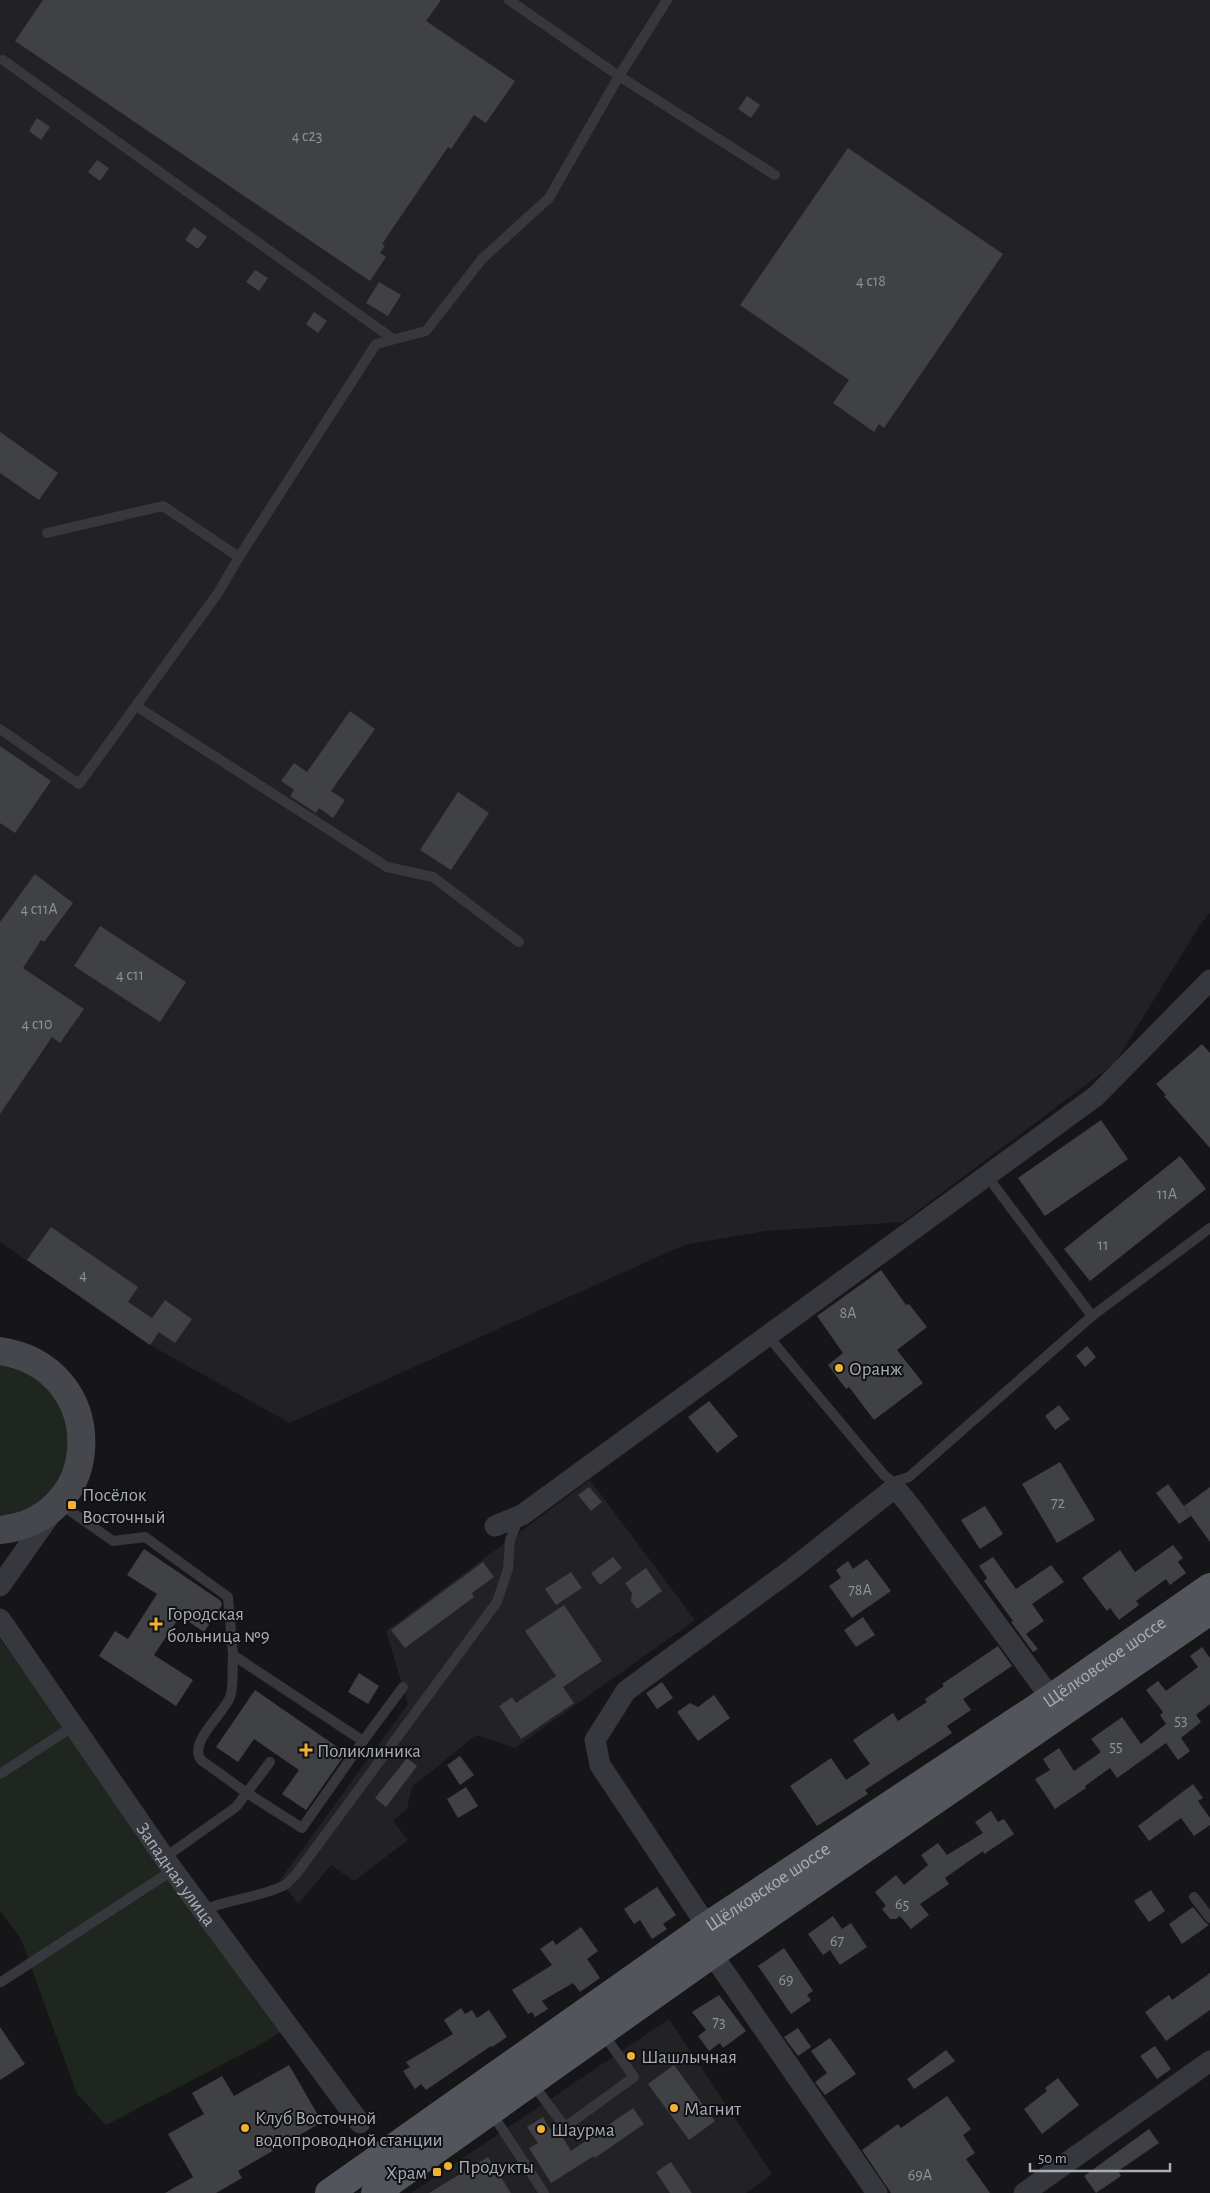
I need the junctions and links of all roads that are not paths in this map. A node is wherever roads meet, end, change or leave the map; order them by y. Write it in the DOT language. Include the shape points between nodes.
graph roads {
  1 [pos="509,0"];
  2 [pos="667,0"];
  3 [pos="3,60"];
  4 [pos="618,76"];
  5 [pos="775,175"];
  6 [pos="393,339"];
  7 [pos="46,533"];
  8 [pos="239,557"];
  9 [pos="136,706"];
  10 [pos="0,729"];
  11 [pos="519,942"];
  12 [pos="1210,980"];
  13 [pos="987,1176"];
  14 [pos="1210,1228"];
  15 [pos="1092,1316"];
  16 [pos="767,1335"];
  17 [pos="0,1338"];
  18 [pos="0,1351"];
  19 [pos="36,1362"];
  20 [pos="58,1502"];
  21 [pos="522,1515"];
  22 [pos="495,1526"];
  23 [pos="0,1530"];
  24 [pos="0,1586"];
  25 [pos="1210,1587"];
  26 [pos="1210,1611"];
  27 [pos="0,1619"];
  28 [pos="233,1655"];
  29 [pos="403,1687"];
  30 [pos="1051,1698"];
  31 [pos="72,1727"];
  32 [pos="363,1741"];
  33 [pos="270,1762"];
  34 [pos="0,1774"];
  35 [pos="247,1793"];
  36 [pos="169,1864"];
  37 [pos="1194,1897"];
  38 [pos="203,1910"];
  39 [pos="1210,1918"];
  40 [pos="707,1926"];
  41 [pos="712,1954"];
  42 [pos="1,1982"];
  43 [pos="602,2032"];
  44 [pos="1210,2061"];
  45 [pos="532,2082"];
  46 [pos="491,2111"];
  47 [pos="360,2123"];
  48 [pos="329,2193"];
  49 [pos="375,2193"];
  50 [pos="544,2193"];
  51 [pos="877,2193"];
  52 [pos="1024,2193"];
  1 -- 4 [label="lane"];
  2 -- 4 [label="lane"];
  3 -- 6 [label="lane"];
  4 -- 5 [label="lane"];
  4 -- 6 [label="lane" via="549,198 482,259 426,331"];
  6 -- 8 [label="lane" via="376,344"];
  7 -- 8 [label="lane" via="163,506"];
  8 -- 9 [label="lane" via="218,593"];
  9 -- 10 [label="lane" via="79,784"];
  9 -- 11 [label="lane" via="388,867 433,877"];
  12 -- 13 [label="street" via="1096,1096"];
  13 -- 15 [label="lane"];
  13 -- 16 [label="street"];
  14 -- 15 [label="lane"];
  15 -- 16 [label="lane" via="909,1477 893,1482"];
  16 -- 21 [label="street"];
  17 -- 19 [label="street"];
  18 -- 19 [label="street"];
  19 -- 20 [label="street" via="65,1388 81,1423 80,1462 70,1486"];
  20 -- 23 [label="street" via="33,1521"];
  20 -- 24 [label="street"];
  20 -- 28 [label="lane" via="113,1541 146,1537 228,1597"];
  21 -- 22 [label="street"];
  21 -- 38 [label="lane" via="510,1540 508,1569 497,1602 297,1873 284,1886"];
  25 -- 30 [label="main road, Щёлковское шоссе"];
  26 -- 41 [label="main road, Щёлковское шоссе"];
  27 -- 31 [label="street, Западная улица"];
  28 -- 32 [label="lane"];
  28 -- 35 [label="lane" via="231,1697 198,1744 197,1751 201,1760"];
  29 -- 32 [label="lane"];
  30 -- 40 [label="main road, Щёлковское шоссе"];
  30 -- 40 [label="street" via="911,1507 893,1488 791,1570 626,1691 595,1740 600,1765"];
  31 -- 34 [label="lane"];
  31 -- 36 [label="street, Западная улица"];
  32 -- 35 [label="lane" via="302,1828"];
  33 -- 35 [label="lane"];
  35 -- 36 [label="lane" via="236,1807"];
  36 -- 38 [label="street, Западная улица"];
  36 -- 42 [label="lane"];
  37 -- 39 [label="lane"];
  38 -- 47 [label="street, Западная улица"];
  40 -- 48 [label="main road, Щёлковское шоссе"];
  41 -- 43 [label="main road, Щёлковское шоссе"];
  41 -- 51 [label="street"];
  43 -- 45 [label="main road, Щёлковское шоссе"];
  43 -- 45 [label="lane" via="634,2077 565,2127"];
  44 -- 52 [label="street"];
  45 -- 46 [label="main road, Щёлковское шоссе"];
  46 -- 49 [label="main road, Щёлковское шоссе"];
  46 -- 50 [label="lane"];
}
